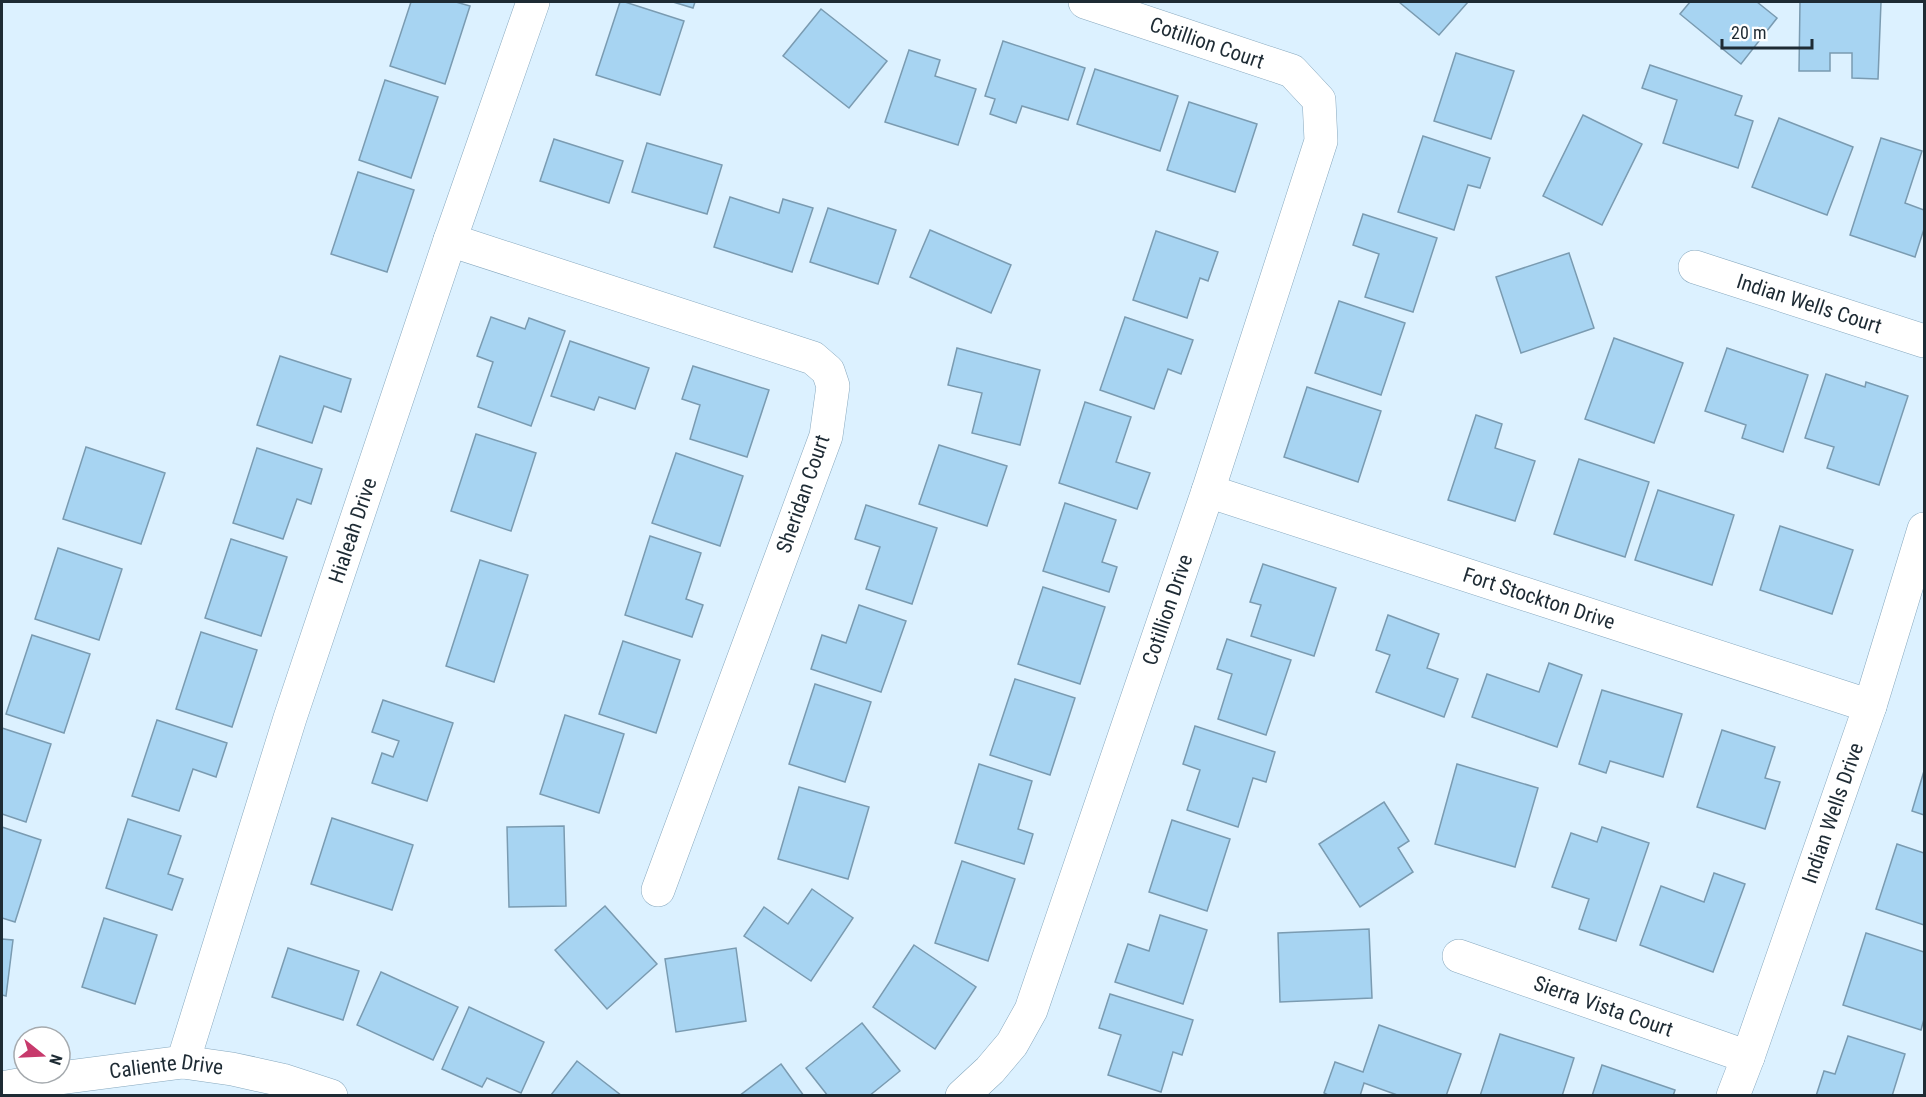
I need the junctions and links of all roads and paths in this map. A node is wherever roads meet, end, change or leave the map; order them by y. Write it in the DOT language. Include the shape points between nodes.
graph roads {
  1 [pos="533,2"];
  2 [pos="1085,2"];
  3 [pos="1319,100"];
  4 [pos="450,240"];
  5 [pos="1695,267"];
  6 [pos="1924,341"];
  7 [pos="1208,491"];
  8 [pos="1924,529"];
  9 [pos="1870,706"];
  10 [pos="658,890"];
  11 [pos="1459,956"];
  12 [pos="1748,1057"];
  13 [pos="183,1062"];
  14 [pos="2,1088"];
  15 [pos="331,1095"];
  16 [pos="962,1095"];
  17 [pos="1733,1095"];
  1 -- 4 [label="street, Hialeah Drive"];
  2 -- 3 [label="street, Cotillion Court" via="1292,71"];
  3 -- 7 [label="street, Cotillion Drive" via="1321,141"];
  4 -- 10 [label="street, Sheridan Court" via="813,358 828,371 833,386 826,436"];
  4 -- 13 [label="street, Hialeah Drive" via="290,718"];
  5 -- 6 [label="street, Indian Wells Court"];
  7 -- 9 [label="street, Fort Stockton Drive"];
  7 -- 16 [label="street, Cotillion Drive" via="1031,1010 1012,1044"];
  8 -- 9 [label="street, Indian Wells Drive"];
  9 -- 12 [label="street, Indian Wells Drive"];
  11 -- 12 [label="street, Sierra Vista Court"];
  12 -- 17 [label="street, Indian Wells Drive"];
  13 -- 14 [label="street, Caliente Drive"];
  13 -- 15 [label="street, Caliente Drive" via="282,1080"];
}
